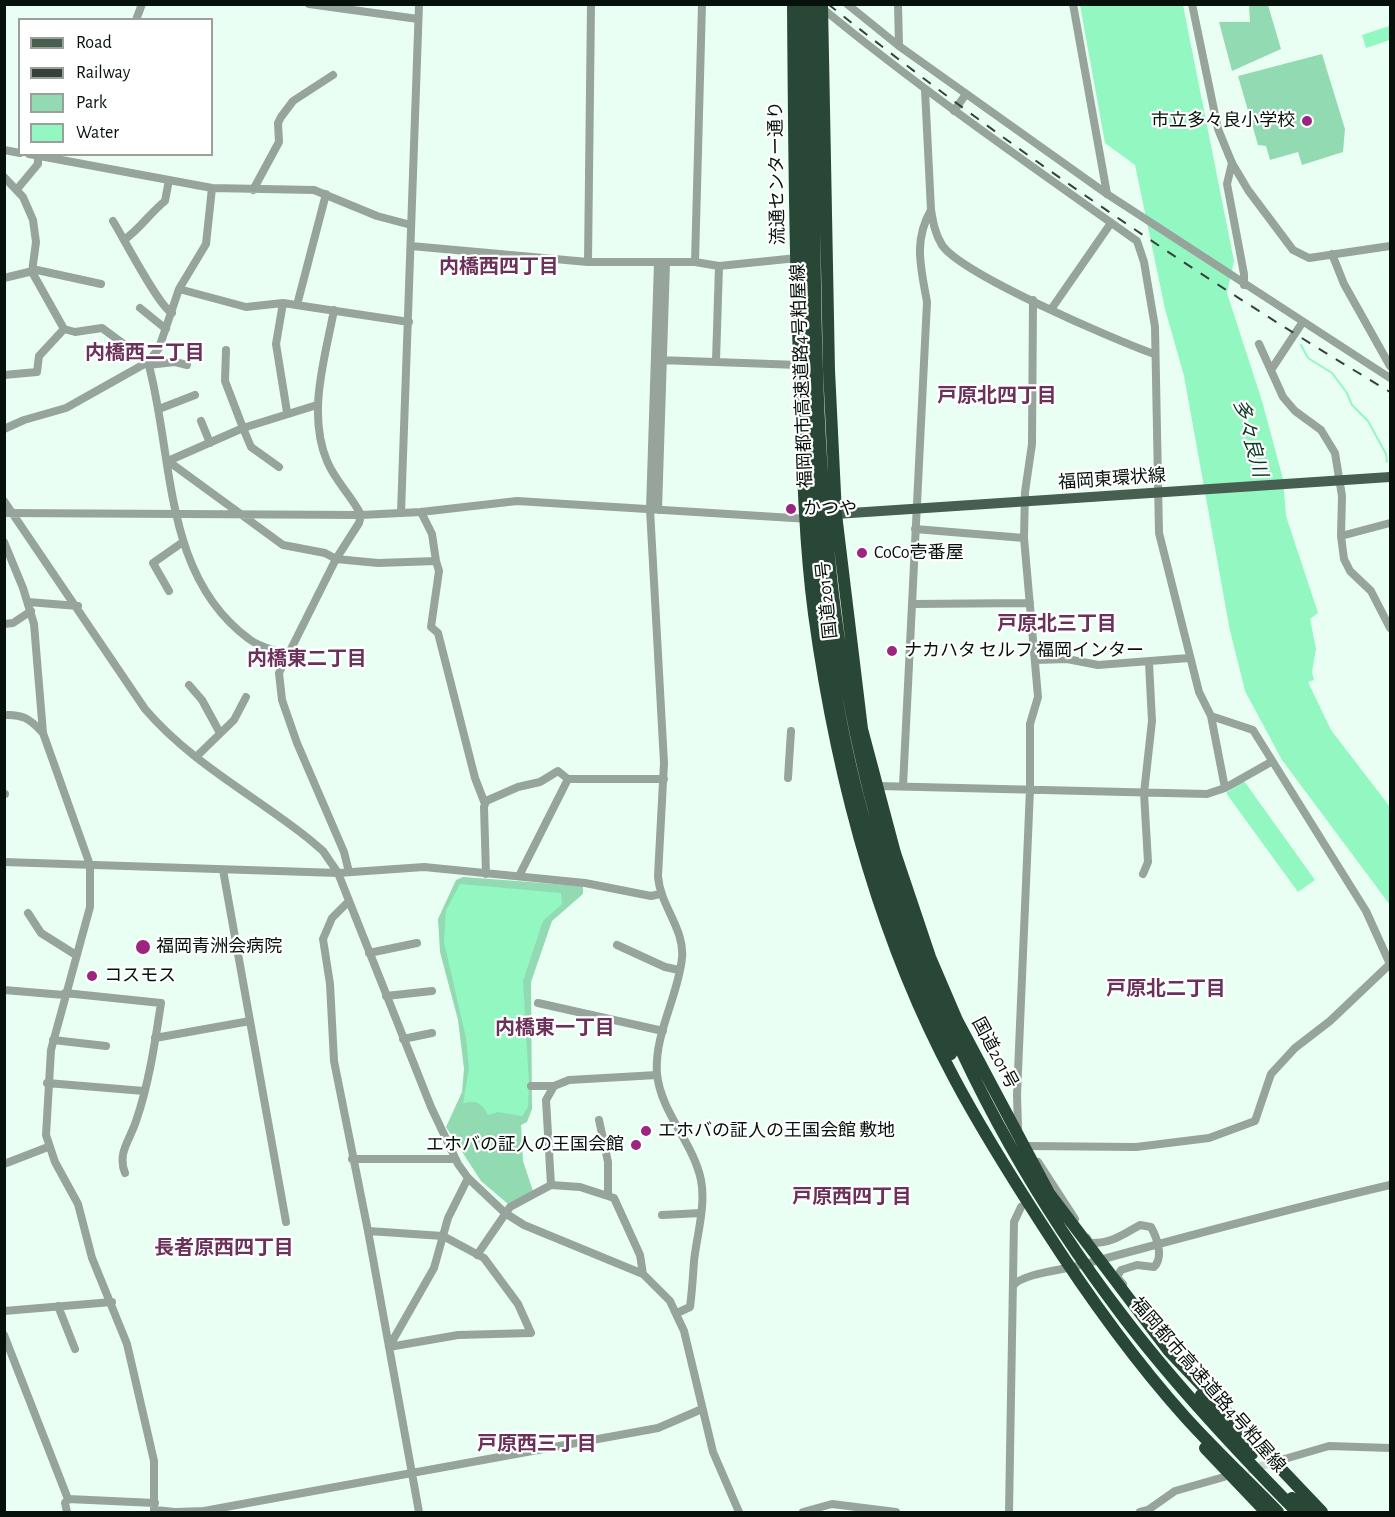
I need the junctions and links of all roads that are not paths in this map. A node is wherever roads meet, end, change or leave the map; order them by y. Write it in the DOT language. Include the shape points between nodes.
graph roads {
  1 [pos="309,4"];
  2 [pos="419,4"];
  3 [pos="591,4"];
  4 [pos="702,4"];
  5 [pos="793,4"];
  6 [pos="803,4"];
  7 [pos="847,4"];
  8 [pos="898,4"];
  9 [pos="1073,4"];
  10 [pos="1192,4"];
  11 [pos="819,6"];
  12 [pos="418,19"];
  13 [pos="899,46"];
  14 [pos="333,75"];
  15 [pos="925,90"];
  16 [pos="966,94"];
  17 [pos="954,111"];
  18 [pos="35,156"];
  19 [pos="40,156"];
  20 [pos="1232,163"];
  21 [pos="4,177"];
  22 [pos="169,180"];
  23 [pos="18,188"];
  24 [pos="212,188"];
  25 [pos="253,190"];
  26 [pos="326,194"];
  27 [pos="1107,194"];
  28 [pos="931,210"];
  29 [pos="113,221"];
  30 [pos="1111,223"];
  31 [pos="411,225"];
  32 [pos="124,240"];
  33 [pos="411,246"];
  34 [pos="1390,246"];
  35 [pos="1332,254"];
  36 [pos="796,258"];
  37 [pos="588,262"];
  38 [pos="695,262"];
  39 [pos="662,263"];
  40 [pos="719,266"];
  41 [pos="32,272"];
  42 [pos="4,278"];
  43 [pos="1241,283"];
  44 [pos="101,284"];
  45 [pos="179,289"];
  46 [pos="812,297"];
  47 [pos="1033,300"];
  48 [pos="283,303"];
  49 [pos="297,305"];
  50 [pos="140,308"];
  51 [pos="1052,308"];
  52 [pos="334,310"];
  53 [pos="172,313"];
  54 [pos="409,322"];
  55 [pos="1302,323"];
  56 [pos="64,328"];
  57 [pos="166,329"];
  58 [pos="1259,344"];
  59 [pos="226,350"];
  60 [pos="1154,354"];
  61 [pos="659,360"];
  62 [pos="716,361"];
  63 [pos="148,363"];
  64 [pos="187,365"];
  65 [pos="799,365"];
  66 [pos="1390,366"];
  67 [pos="1270,370"];
  68 [pos="4,375"];
  69 [pos="1388,377"];
  70 [pos="195,395"];
  71 [pos="317,405"];
  72 [pos="159,410"];
  73 [pos="286,412"];
  74 [pos="201,421"];
  75 [pos="243,428"];
  76 [pos="4,429"];
  77 [pos="210,443"];
  78 [pos="168,461"];
  79 [pos="279,466"];
  80 [pos="1390,477"];
  81 [pos="1340,481"];
  82 [pos="1159,492"];
  83 [pos="4,501"];
  84 [pos="1025,502"];
  85 [pos="916,508"];
  86 [pos="654,509"];
  87 [pos="421,512"];
  88 [pos="9,513"];
  89 [pos="177,513"];
  90 [pos="401,513"];
  91 [pos="243,514"];
  92 [pos="836,514"];
  93 [pos="361,515"];
  94 [pos="806,520"];
  95 [pos="1390,523"];
  96 [pos="915,529"];
  97 [pos="1341,536"];
  98 [pos="1024,538"];
  99 [pos="4,542"];
  100 [pos="183,542"];
  101 [pos="336,559"];
  102 [pos="436,561"];
  103 [pos="170,591"];
  104 [pos="28,602"];
  105 [pos="1030,603"];
  106 [pos="913,604"];
  107 [pos="78,606"];
  108 [pos="31,611"];
  109 [pos="4,624"];
  110 [pos="1390,627"];
  111 [pos="287,655"];
  112 [pos="1189,658"];
  113 [pos="1035,660"];
  114 [pos="1149,663"];
  115 [pos="189,684"];
  116 [pos="246,698"];
  117 [pos="4,716"];
  118 [pos="1211,716"];
  119 [pos="790,731"];
  120 [pos="43,733"];
  121 [pos="220,734"];
  122 [pos="196,757"];
  123 [pos="1271,762"];
  124 [pos="568,778"];
  125 [pos="664,778"];
  126 [pos="788,778"];
  127 [pos="878,786"];
  128 [pos="903,786"];
  129 [pos="1225,788"];
  130 [pos="1030,789"];
  131 [pos="1144,793"];
  132 [pos="485,804"];
  133 [pos="4,862"];
  134 [pos="90,865"];
  135 [pos="222,870"];
  136 [pos="348,872"];
  137 [pos="338,873"];
  138 [pos="486,874"];
  139 [pos="1143,874"];
  140 [pos="519,876"];
  141 [pos="660,894"];
  142 [pos="348,902"];
  143 [pos="28,913"];
  144 [pos="417,944"];
  145 [pos="616,945"];
  146 [pos="369,953"];
  147 [pos="76,955"];
  148 [pos="1390,964"];
  149 [pos="680,970"];
  150 [pos="4,990"];
  151 [pos="432,991"];
  152 [pos="64,994"];
  153 [pos="386,996"];
  154 [pos="538,1003"];
  155 [pos="250,1021"];
  156 [pos="663,1031"];
  157 [pos="432,1033"];
  158 [pos="154,1038"];
  159 [pos="52,1040"];
  160 [pos="403,1040"];
  161 [pos="106,1046"];
  162 [pos="657,1075"];
  163 [pos="47,1083"];
  164 [pos="531,1086"];
  165 [pos="554,1086"];
  166 [pos="144,1091"];
  167 [pos="599,1120"];
  168 [pos="1028,1146"];
  169 [pos="48,1147"];
  170 [pos="1001,1150"];
  171 [pos="352,1159"];
  172 [pos="455,1159"];
  173 [pos="4,1164"];
  174 [pos="125,1173"];
  175 [pos="468,1178"];
  176 [pos="1030,1179"];
  177 [pos="551,1185"];
  178 [pos="1390,1185"];
  179 [pos="608,1196"];
  180 [pos="1021,1207"];
  181 [pos="505,1212"];
  182 [pos="701,1213"];
  183 [pos="662,1215"];
  184 [pos="286,1222"];
  185 [pos="368,1231"];
  186 [pos="443,1236"];
  187 [pos="1157,1244"];
  188 [pos="477,1254"];
  189 [pos="1099,1260"];
  190 [pos="1071,1268"];
  191 [pos="643,1274"];
  192 [pos="1013,1286"];
  193 [pos="112,1302"];
  194 [pos="58,1306"];
  195 [pos="4,1311"];
  196 [pos="677,1313"];
  197 [pos="4,1335"];
  198 [pos="389,1347"];
  199 [pos="75,1349"];
  200 [pos="702,1409"];
  201 [pos="1390,1448"];
  202 [pos="412,1473"];
  203 [pos="1224,1476"];
  204 [pos="68,1499"];
  205 [pos="154,1508"];
  206 [pos="67,1512"];
  207 [pos="176,1512"];
  208 [pos="204,1512"];
  209 [pos="419,1512"];
  210 [pos="739,1512"];
  211 [pos="804,1512"];
  212 [pos="896,1512"];
  213 [pos="1009,1512"];
  214 [pos="1140,1512"];
  215 [pos="1266,1512"];
  216 [pos="1278,1512"];
  217 [pos="1284,1512"];
  218 [pos="1297,1512"];
  219 [pos="1310,1512"];
  220 [pos="1322,1512"];
  1 -- 12 [label="street"];
  2 -- 12 [label="street"];
  3 -- 37 [label="street"];
  4 -- 38 [label="street"];
  5 -- 36 [label="highway, 流通センター通り"];
  6 -- 46 [label="highway, 福岡都市高速道路4号粕屋線"];
  7 -- 13 [label="street"];
  8 -- 13 [label="street"];
  9 -- 27 [label="street"];
  10 -- 20 [label="street" via="1218,129"];
  11 -- 15 [label="street"];
  11 -- 46 [label="highway, 福岡都市高速道路4号粕屋線"];
  11 -- 92 [label="highway"];
  12 -- 31 [label="street"];
  13 -- 16 [label="street"];
  14 -- 25 [label="street" via="292,101 278,123 279,142"];
  15 -- 17 [label="street"];
  15 -- 28 [label="street"];
  16 -- 17 [label="street"];
  16 -- 27 [label="street"];
  17 -- 30 [label="street"];
  18 -- 23 [label="street" via="38,164"];
  19 -- 22 [label="street"];
  20 -- 35 [label="street" via="1293,249 1309,258"];
  20 -- 43 [label="street" via="1227,184 1244,274"];
  21 -- 23 [label="street"];
  22 -- 24 [label="street"];
  22 -- 32 [label="street" via="165,201"];
  23 -- 41 [label="street" via="33,220 36,242"];
  24 -- 25 [label="street"];
  24 -- 45 [label="street" via="206,244"];
  25 -- 26 [label="street" via="293,189"];
  26 -- 31 [label="street" via="377,216"];
  26 -- 49 [label="street"];
  27 -- 43 [label="street"];
  28 -- 47 [label="street" via="933,226 950,254 990,281"];
  28 -- 85 [label="street" via="921,227 920,239 927,302"];
  29 -- 32 [label="street"];
  30 -- 51 [label="street"];
  30 -- 60 [label="street" via="1137,241 1144,262 1155,327"];
  31 -- 33 [label="street"];
  32 -- 53 [label="street"];
  33 -- 37 [label="street"];
  33 -- 54 [label="street"];
  34 -- 35 [label="street"];
  35 -- 66 [label="street" via="1344,284"];
  36 -- 40 [label="street"];
  36 -- 65 [label="highway, 流通センター通り"];
  37 -- 39 [label="street"];
  38 -- 39 [label="street"];
  38 -- 40 [label="street"];
  39 -- 61 [label="street"];
  40 -- 62 [label="street"];
  41 -- 42 [label="street"];
  41 -- 44 [label="street"];
  41 -- 56 [label="street"];
  43 -- 55 [label="street"];
  45 -- 48 [label="street" via="246,307"];
  45 -- 53 [label="street"];
  46 -- 170 [label="highway, 福岡都市高速道路4号粕屋線" via="816,519 832,670 843,729 877,862 912,964 962,1078"];
  46 -- 176 [label="highway, 福岡都市高速道路4号粕屋線" via="828,556 843,673 867,788 920,960 970,1071"];
  47 -- 51 [label="street"];
  47 -- 84 [label="street" via="1032,444"];
  48 -- 49 [label="street"];
  48 -- 73 [label="street" via="276,344"];
  49 -- 52 [label="street"];
  50 -- 57 [label="street"];
  51 -- 60 [label="street"];
  52 -- 54 [label="street"];
  52 -- 71 [label="street"];
  53 -- 57 [label="street"];
  54 -- 90 [label="street"];
  55 -- 67 [label="street"];
  55 -- 69 [label="street"];
  56 -- 63 [label="street" via="75,332 102,328"];
  56 -- 68 [label="street" via="39,356 37,372"];
  57 -- 63 [label="street"];
  58 -- 67 [label="street"];
  59 -- 75 [label="street" via="225,381"];
  60 -- 82 [label="street"];
  61 -- 62 [label="street"];
  61 -- 86 [label="street"];
  62 -- 65 [label="street"];
  63 -- 64 [label="street"];
  63 -- 72 [label="street"];
  63 -- 76 [label="street" via="66,408"];
  65 -- 94 [label="highway, 流通センター通り"];
  66 -- 69 [label="street"];
  67 -- 81 [label="street" via="1283,397 1330,440"];
  70 -- 72 [label="street"];
  71 -- 73 [label="street"];
  71 -- 93 [label="street" via="326,460"];
  72 -- 78 [label="street"];
  73 -- 75 [label="street"];
  74 -- 77 [label="street"];
  75 -- 77 [label="street"];
  75 -- 79 [label="street" via="251,447"];
  77 -- 78 [label="street"];
  78 -- 89 [label="street"];
  78 -- 91 [label="street"];
  80 -- 81 [label="main road, 福岡東環状線"];
  81 -- 82 [label="main road, 福岡東環状線"];
  81 -- 97 [label="street"];
  82 -- 84 [label="main road, 福岡東環状線"];
  82 -- 112 [label="street" via="1159,533"];
  83 -- 88 [label="street"];
  84 -- 85 [label="main road, 福岡東環状線"];
  84 -- 98 [label="street"];
  85 -- 92 [label="main road, 福岡東環状線"];
  85 -- 96 [label="street"];
  86 -- 87 [label="street" via="517,501"];
  86 -- 94 [label="street"];
  86 -- 125 [label="street"];
  87 -- 90 [label="street"];
  87 -- 102 [label="street" via="432,534"];
  88 -- 89 [label="street"];
  88 -- 107 [label="street"];
  89 -- 91 [label="street"];
  89 -- 100 [label="street"];
  90 -- 93 [label="street"];
  91 -- 93 [label="street"];
  91 -- 101 [label="street" via="283,545"];
  92 -- 94 [label="street"];
  92 -- 127 [label="highway, 国道201号" via="862,729"];
  93 -- 101 [label="street"];
  94 -- 190 [label="highway, 国道201号" via="814,616 836,738 867,867 890,935 954,1078"];
  95 -- 97 [label="street"];
  96 -- 98 [label="street"];
  96 -- 106 [label="street"];
  97 -- 110 [label="street" via="1350,571 1371,591"];
  98 -- 105 [label="street"];
  99 -- 104 [label="street"];
  100 -- 103 [label="street" via="153,562"];
  100 -- 111 [label="street" via="200,584 219,613 250,641"];
  101 -- 102 [label="street" via="378,563"];
  101 -- 111 [label="street"];
  102 -- 132 [label="street" via="439,571 431,627 438,633"];
  104 -- 107 [label="street"];
  104 -- 108 [label="street"];
  105 -- 106 [label="street"];
  105 -- 113 [label="street"];
  106 -- 128 [label="street"];
  107 -- 122 [label="street" via="145,709"];
  108 -- 109 [label="street" via="13,623"];
  108 -- 120 [label="street"];
  111 -- 136 [label="street" via="279,673 282,700 344,852"];
  112 -- 114 [label="street"];
  112 -- 118 [label="street" via="1198,692"];
  113 -- 114 [label="street" via="1067,659 1098,665"];
  113 -- 130 [label="street" via="1038,697 1030,724"];
  114 -- 131 [label="street" via="1152,721"];
  115 -- 121 [label="street"];
  116 -- 121 [label="street" via="234,720"];
  117 -- 120 [label="street" via="19,714"];
  118 -- 123 [label="street" via="1253,730"];
  118 -- 129 [label="street"];
  119 -- 126 [label="street"];
  120 -- 134 [label="street"];
  121 -- 122 [label="street"];
  122 -- 137 [label="street" via="309,839"];
  123 -- 129 [label="street"];
  123 -- 148 [label="street" via="1366,911"];
  124 -- 125 [label="street"];
  124 -- 132 [label="street" via="558,771 530,786 492,797"];
  124 -- 140 [label="street"];
  125 -- 141 [label="street"];
  127 -- 128 [label="street"];
  127 -- 189 [label="highway, 国道201号" via="919,925 957,1020 1049,1193"];
  128 -- 130 [label="street"];
  129 -- 131 [label="street" via="1207,794"];
  130 -- 131 [label="street"];
  130 -- 168 [label="street" via="1016,1118"];
  131 -- 139 [label="street" via="1148,862"];
  132 -- 138 [label="street"];
  133 -- 134 [label="street"];
  134 -- 135 [label="street"];
  134 -- 147 [label="street" via="90,908"];
  135 -- 137 [label="street"];
  135 -- 155 [label="street"];
  136 -- 137 [label="street"];
  136 -- 138 [label="street" via="424,867"];
  137 -- 142 [label="street"];
  138 -- 140 [label="street"];
  140 -- 141 [label="street" via="651,896"];
  141 -- 149 [label="street" via="680,935"];
  142 -- 146 [label="street"];
  142 -- 171 [label="street" via="332,918 322,939 330,984 333,1061"];
  143 -- 147 [label="street" via="41,933"];
  144 -- 146 [label="street"];
  145 -- 149 [label="street" via="664,967"];
  146 -- 153 [label="street"];
  147 -- 152 [label="street"];
  148 -- 168 [label="street" via="1330,1021 1294,1048 1271,1074 1254,1121 1209,1138 1136,1147"];
  149 -- 156 [label="street"];
  150 -- 152 [label="street"];
  151 -- 153 [label="street"];
  152 -- 158 [label="street" via="160,1003"];
  152 -- 159 [label="street"];
  153 -- 160 [label="street"];
  154 -- 156 [label="street"];
  155 -- 158 [label="street"];
  155 -- 184 [label="street"];
  156 -- 162 [label="street"];
  157 -- 160 [label="street"];
  158 -- 166 [label="street"];
  159 -- 161 [label="street"];
  159 -- 163 [label="street"];
  160 -- 172 [label="street"];
  162 -- 165 [label="street" via="570,1080"];
  162 -- 182 [label="street" via="701,1180"];
  163 -- 166 [label="street"];
  163 -- 169 [label="street"];
  164 -- 165 [label="street"];
  165 -- 177 [label="street" via="548,1092 546,1106"];
  166 -- 174 [label="street" via="123,1148"];
  167 -- 179 [label="street" via="608,1162"];
  168 -- 187 [label="street" via="1090,1243 1146,1225 1151,1227"];
  169 -- 173 [label="street"];
  169 -- 193 [label="street" via="78,1204 92,1258"];
  170 -- 215 [label="highway" via="1026,1208 1099,1322 1193,1435"];
  170 -- 217 [label="highway" via="1103,1307 1199,1423"];
  171 -- 172 [label="street"];
  171 -- 185 [label="street"];
  172 -- 175 [label="street"];
  175 -- 181 [label="street"];
  175 -- 186 [label="street" via="454,1202"];
  176 -- 218 [label="highway, 福岡都市高速道路4号粕屋線" via="1122,1316 1175,1381"];
  176 -- 219 [label="highway" via="1152,1338 1258,1461"];
  177 -- 179 [label="street" via="567,1185"];
  177 -- 181 [label="street"];
  178 -- 187 [label="street"];
  179 -- 191 [label="street" via="614,1198 624,1215"];
  180 -- 192 [label="street" via="1014,1222"];
  181 -- 188 [label="street"];
  181 -- 191 [label="street" via="524,1225"];
  182 -- 183 [label="street"];
  182 -- 196 [label="street" via="690,1307"];
  185 -- 186 [label="street"];
  185 -- 198 [label="street"];
  186 -- 188 [label="street"];
  186 -- 198 [label="street" via="434,1268"];
  187 -- 189 [label="street"];
  187 -- 201 [label="street" via="1160,1256 1154,1267 1137,1265 1121,1270 1118,1277 1176,1356 1281,1460 1329,1446"];
  188 -- 198 [label="street" via="484,1257 518,1304 531,1333 458,1335"];
  189 -- 190 [label="street"];
  189 -- 220 [label="highway, 国道201号" via="1168,1350"];
  190 -- 192 [label="street" via="1020,1279"];
  190 -- 216 [label="highway, 国道201号" via="1097,1307 1186,1417"];
  191 -- 196 [label="street"];
  192 -- 213 [label="street"];
  193 -- 194 [label="street"];
  193 -- 205 [label="street" via="127,1344 149,1436 154,1461"];
  194 -- 195 [label="street"];
  194 -- 199 [label="street"];
  196 -- 200 [label="street"];
  197 -- 204 [label="street"];
  198 -- 202 [label="street"];
  200 -- 202 [label="street" via="658,1428"];
  200 -- 210 [label="street" via="712,1452"];
  202 -- 208 [label="street"];
  202 -- 209 [label="street"];
  203 -- 214 [label="street" via="1175,1491"];
  204 -- 205 [label="street"];
  204 -- 206 [label="street"];
  205 -- 207 [label="street"];
  207 -- 208 [label="street"];
  211 -- 212 [label="street" via="832,1504"];
}
